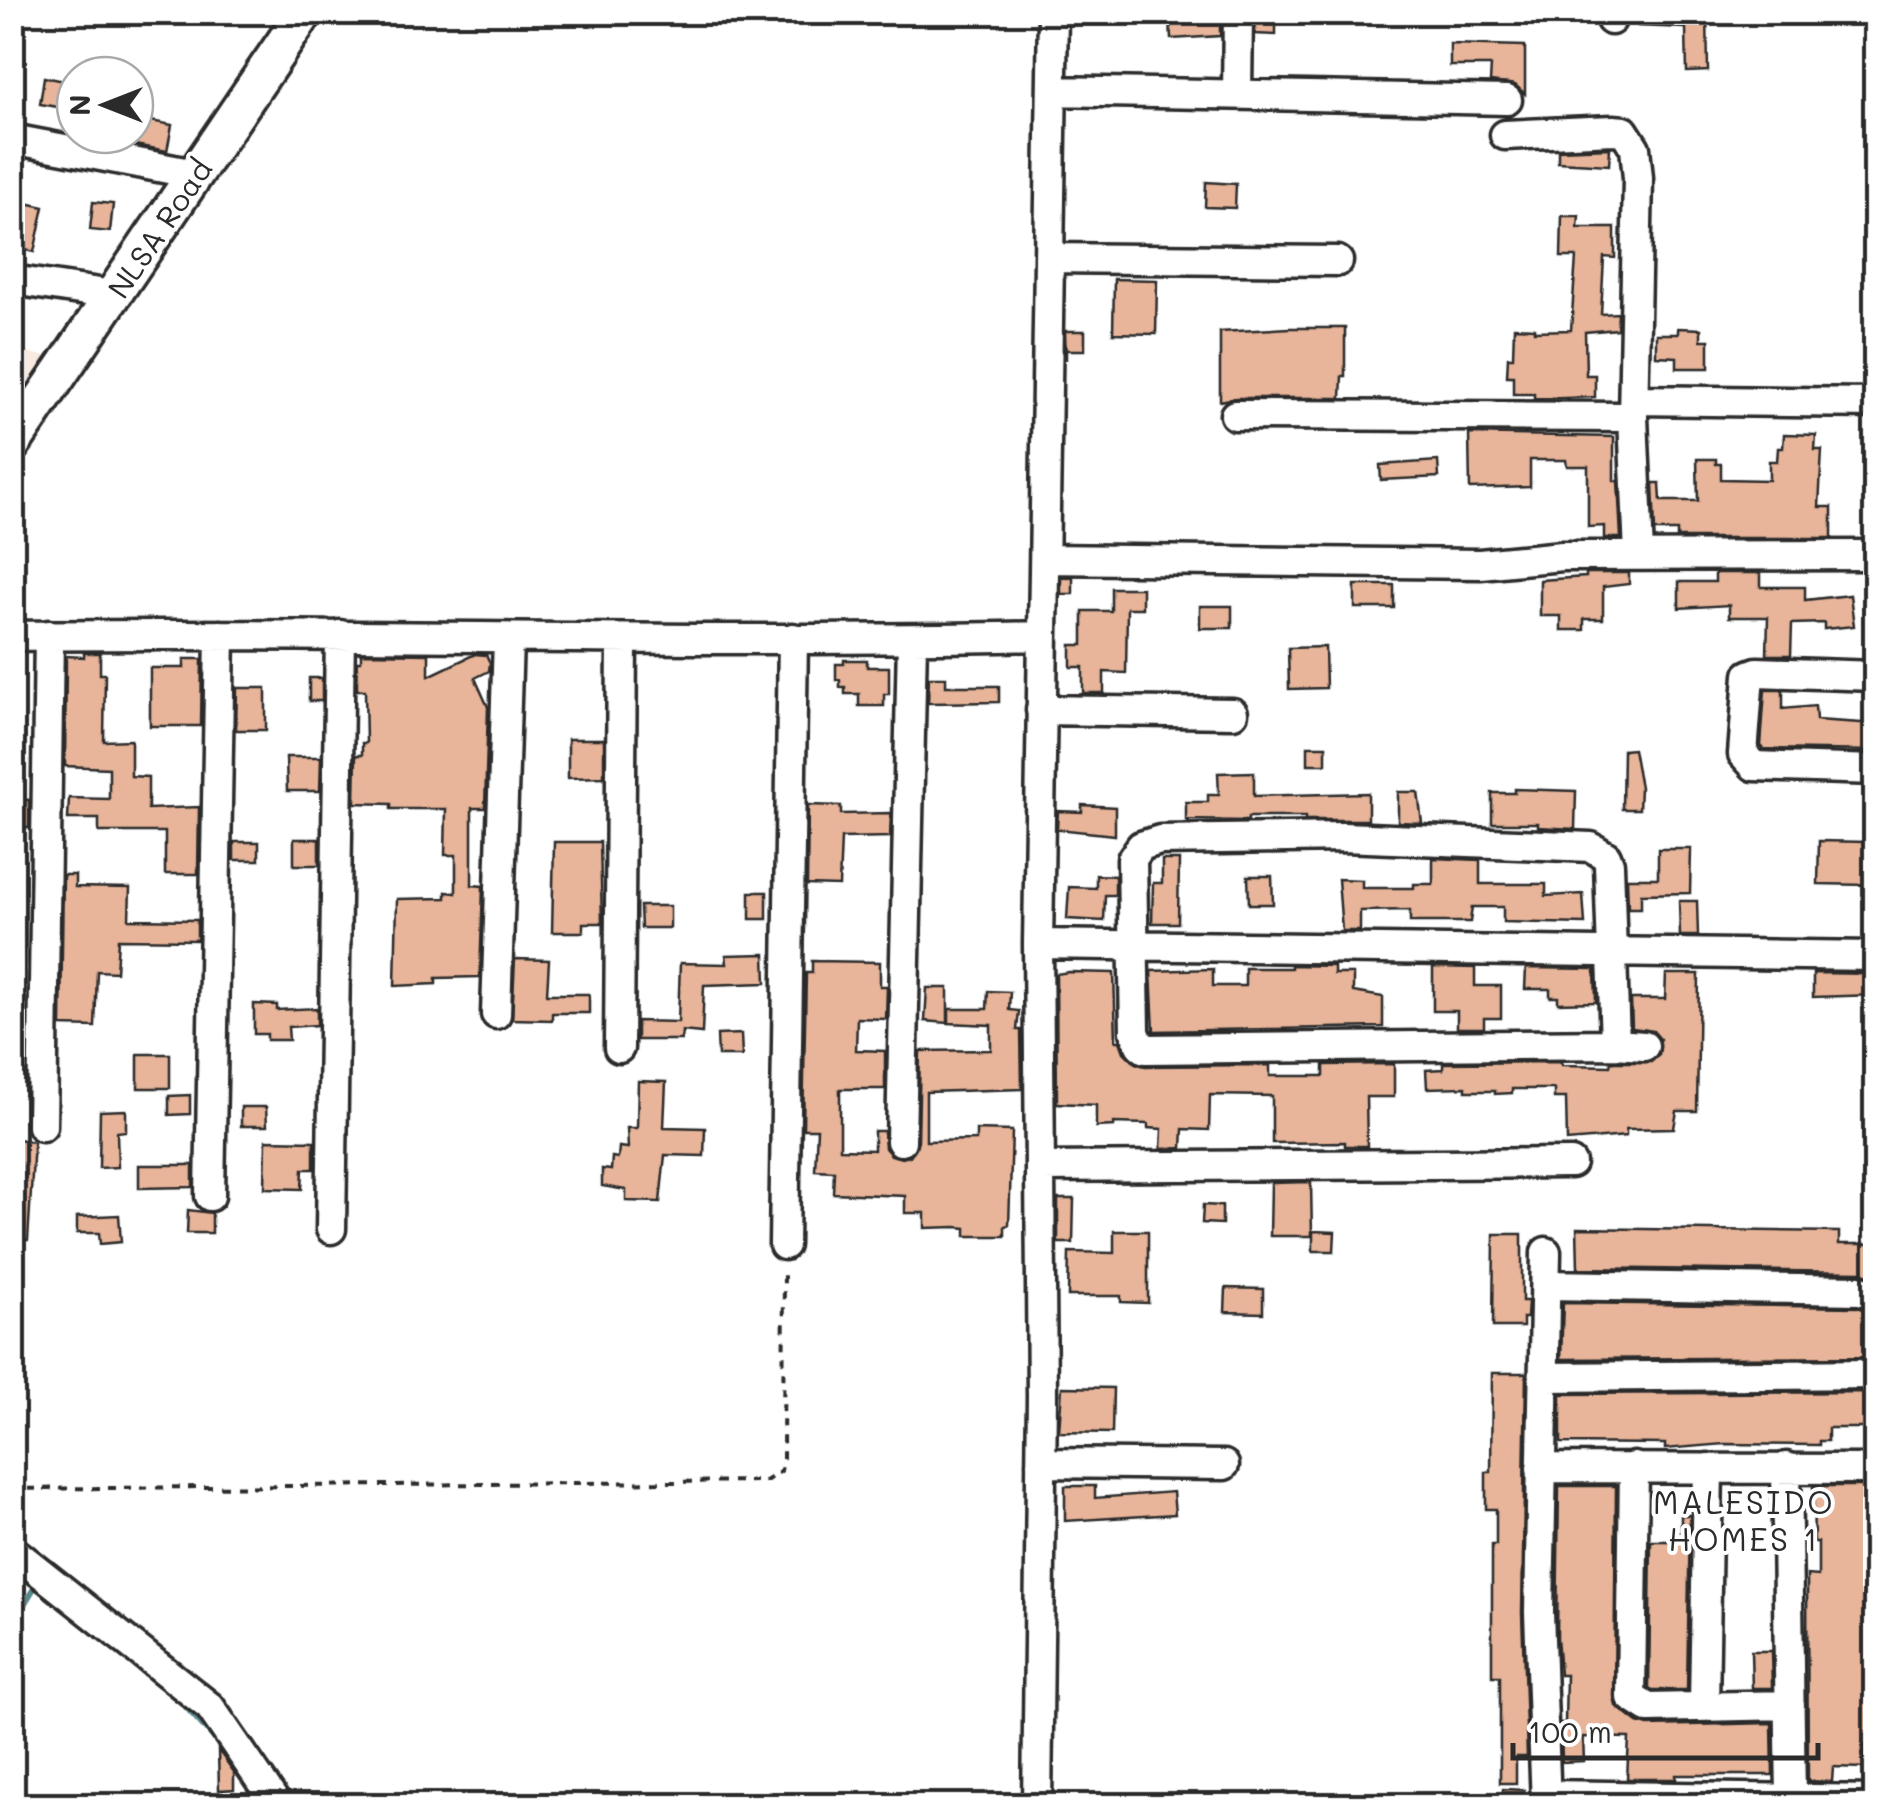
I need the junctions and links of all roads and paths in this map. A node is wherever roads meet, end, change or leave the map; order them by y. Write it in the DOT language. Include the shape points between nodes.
graph roads {
  1 [pos="305,12"];
  2 [pos="1053,12"];
  3 [pos="1238,12"];
  4 [pos="1052,91"];
  5 [pos="1237,94"];
  6 [pos="1506,100"];
  7 [pos="1504,136"];
  8 [pos="12,139"];
  9 [pos="195,174"];
  10 [pos="1049,258"];
  11 [pos="1338,261"];
  12 [pos="12,280"];
  13 [pos="114,294"];
  14 [pos="1876,403"];
  15 [pos="1633,408"];
  16 [pos="1235,415"];
  17 [pos="12,444"];
  18 [pos="1876,554"];
  19 [pos="1639,555"];
  20 [pos="1045,559"];
  21 [pos="340,634"];
  22 [pos="48,635"];
  23 [pos="220,635"];
  24 [pos="12,636"];
  25 [pos="1044,636"];
  26 [pos="793,638"];
  27 [pos="508,639"];
  28 [pos="622,640"];
  29 [pos="912,640"];
  30 [pos="1876,676"];
  31 [pos="1042,710"];
  32 [pos="1233,713"];
  33 [pos="1876,770"];
  34 [pos="1038,944"];
  35 [pos="1132,945"];
  36 [pos="1614,954"];
  37 [pos="1876,956"];
  38 [pos="496,1014"];
  39 [pos="1615,1044"];
  40 [pos="1644,1046"];
  41 [pos="618,1048"];
  42 [pos="42,1126"];
  43 [pos="901,1140"];
  44 [pos="1571,1163"];
  45 [pos="1040,1168"];
  46 [pos="210,1196"];
  47 [pos="331,1229"];
  48 [pos="784,1245"];
  49 [pos="1546,1252"];
  50 [pos="1546,1284"];
  51 [pos="1876,1296"];
  52 [pos="1876,1374"];
  53 [pos="1546,1377"];
  54 [pos="1041,1464"];
  55 [pos="1224,1465"];
  56 [pos="1786,1466"];
  57 [pos="1634,1467"];
  58 [pos="1541,1468"];
  59 [pos="1708,1468"];
  60 [pos="1876,1469"];
  61 [pos="12,1489"];
  62 [pos="12,1550"];
  63 [pos="1790,1705"];
  64 [pos="1704,1706"];
  65 [pos="1546,1800"];
  66 [pos="1791,1800"];
  67 [pos="1876,1800"];
  68 [pos="278,1806"];
  69 [pos="1037,1806"];
  1 -- 9 [label="main road, NLSA Road"];
  2 -- 4 [label="street"];
  3 -- 5 [label="street"];
  4 -- 5 [label="street"];
  4 -- 10 [label="street"];
  5 -- 6 [label="street"];
  7 -- 15 [label="street" via="1624,131 1635,148"];
  8 -- 9 [label="street"];
  9 -- 13 [label="main road, NLSA Road"];
  10 -- 11 [label="street"];
  10 -- 20 [label="street"];
  12 -- 13 [label="street"];
  13 -- 17 [label="main road, NLSA Road"];
  14 -- 15 [label="street"];
  15 -- 16 [label="street"];
  15 -- 19 [label="street"];
  18 -- 19 [label="street"];
  19 -- 20 [label="street" via="1462,564"];
  20 -- 25 [label="street"];
  21 -- 23 [label="street"];
  21 -- 27 [label="street"];
  21 -- 47 [label="street"];
  22 -- 23 [label="street"];
  22 -- 24 [label="street"];
  22 -- 42 [label="street"];
  23 -- 46 [label="street"];
  25 -- 29 [label="street"];
  25 -- 31 [label="street"];
  26 -- 28 [label="street"];
  26 -- 29 [label="street"];
  26 -- 48 [label="street"];
  27 -- 28 [label="street"];
  27 -- 38 [label="street"];
  28 -- 41 [label="street"];
  29 -- 43 [label="street"];
  30 -- 33 [label="street" via="1749,675 1742,738 1745,759 1759,767"];
  31 -- 32 [label="street"];
  31 -- 34 [label="street"];
  34 -- 35 [label="street"];
  34 -- 45 [label="street"];
  35 -- 36 [label="street"];
  35 -- 36 [label="street" via="1132,859 1141,846 1160,840 1343,838 1590,846 1610,864"];
  35 -- 39 [label="street" via="1136,1032 1145,1049"];
  36 -- 37 [label="street"];
  36 -- 39 [label="street"];
  39 -- 40 [label="street"];
  44 -- 45 [label="street"];
  45 -- 54 [label="street"];
  48 -- 61 [label="path" via="783,1459 766,1481"];
  49 -- 50 [label="street"];
  50 -- 51 [label="street" via="1861,1290"];
  50 -- 53 [label="street"];
  52 -- 53 [label="street"];
  53 -- 58 [label="street"];
  54 -- 55 [label="street"];
  54 -- 69 [label="street"];
  56 -- 59 [label="street"];
  56 -- 60 [label="street"];
  56 -- 63 [label="street"];
  57 -- 58 [label="street"];
  57 -- 59 [label="street"];
  57 -- 64 [label="street" via="1630,1697 1648,1708"];
  58 -- 65 [label="street"];
  59 -- 64 [label="street"];
  62 -- 68 [label="street" via="210,1707"];
  63 -- 64 [label="street"];
  63 -- 66 [label="street"];
  65 -- 66 [label="street"];
  66 -- 67 [label="street"];
}
